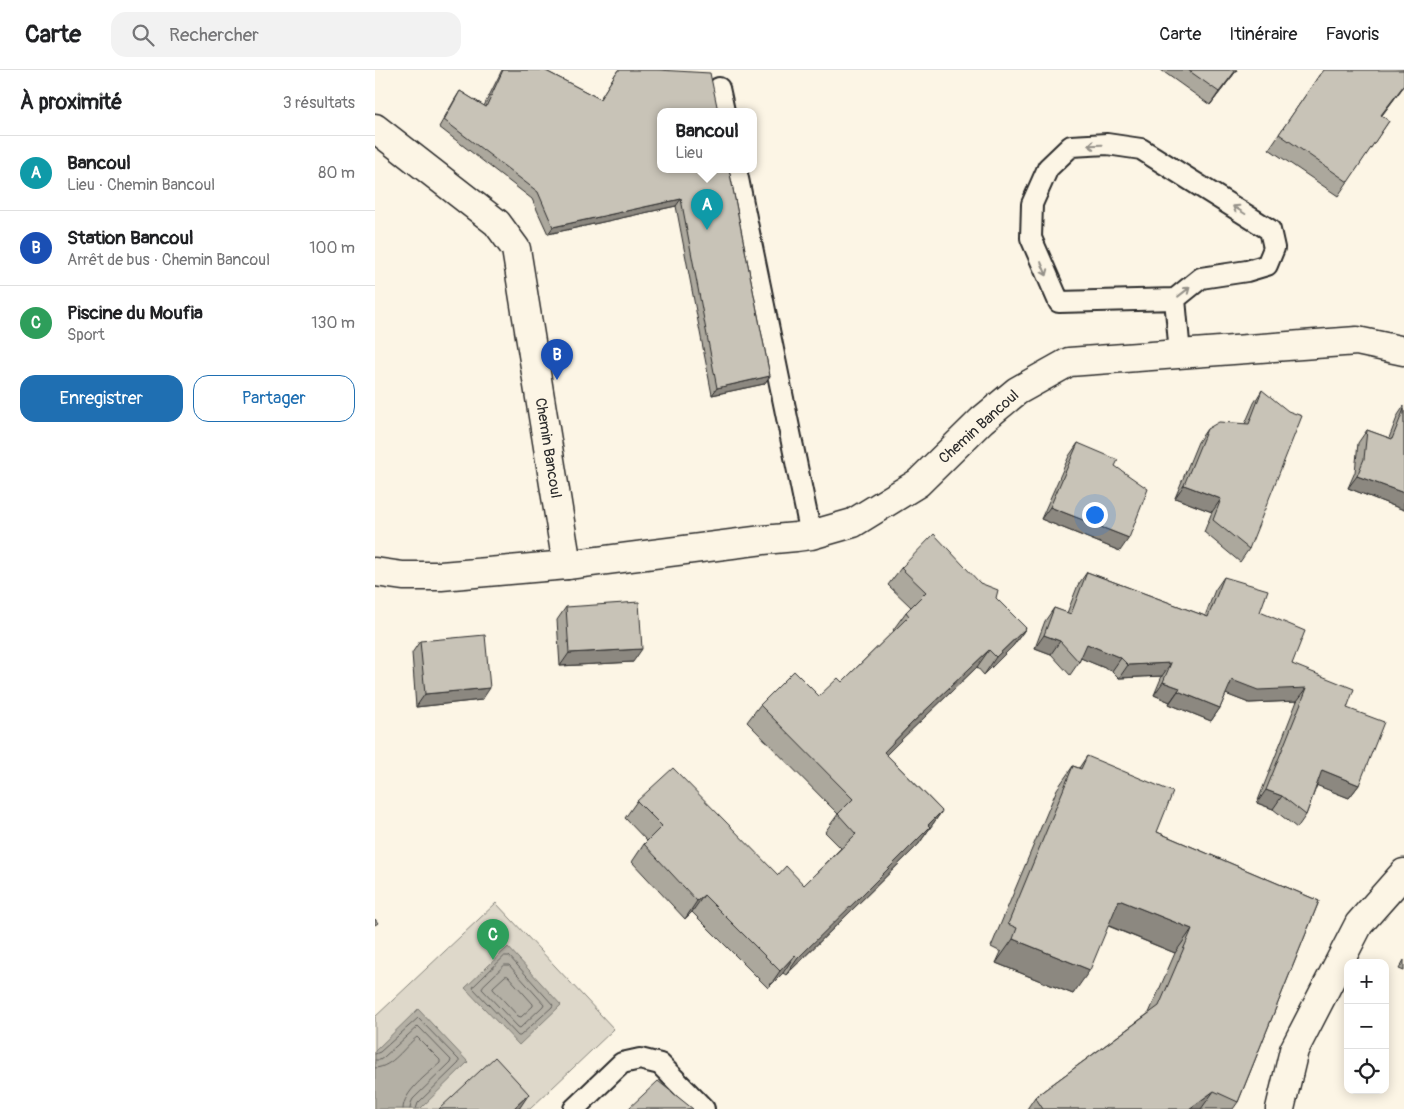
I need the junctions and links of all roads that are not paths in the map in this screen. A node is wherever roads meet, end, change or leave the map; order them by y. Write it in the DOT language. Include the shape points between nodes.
graph roads {
  1 [pos="719,88"];
  2 [pos="723,108"];
  3 [pos="375,128"];
  4 [pos="737,173"];
  5 [pos="1175,299"];
  6 [pos="1404,351"];
  7 [pos="1180,354"];
  8 [pos="811,535"];
  9 [pos="567,565"];
  10 [pos="375,572"];
  11 [pos="1404,873"];
  12 [pos="574,1109"];
  13 [pos="704,1109"];
  14 [pos="1280,1109"];
  1 -- 2 [label="lane"];
  3 -- 9 [label="main road, Chemin Bancoul" via="497,223 516,249"];
  4 -- 8 [label="lane"];
  5 -- 5 [label="lane, one-way" via="1201,278 1267,265 1274,248 1270,230 1141,149 1107,144 1071,146 1048,168 1032,204 1031,238 1059,302"];
  5 -- 7 [label="lane"];
  6 -- 7 [label="main road, Chemin Bancoul" via="1357,341"];
  7 -- 8 [label="main road, Chemin Bancoul" via="1069,362 1017,391 981,420 918,482 853,523"];
  8 -- 9 [label="main road, Chemin Bancoul"];
  9 -- 10 [label="main road, Chemin Bancoul" via="441,576"];
  11 -- 14 [label="main road" via="1359,924 1294,1050"];
  12 -- 13 [label="lane" via="622,1062 640,1059 660,1064"];
}
